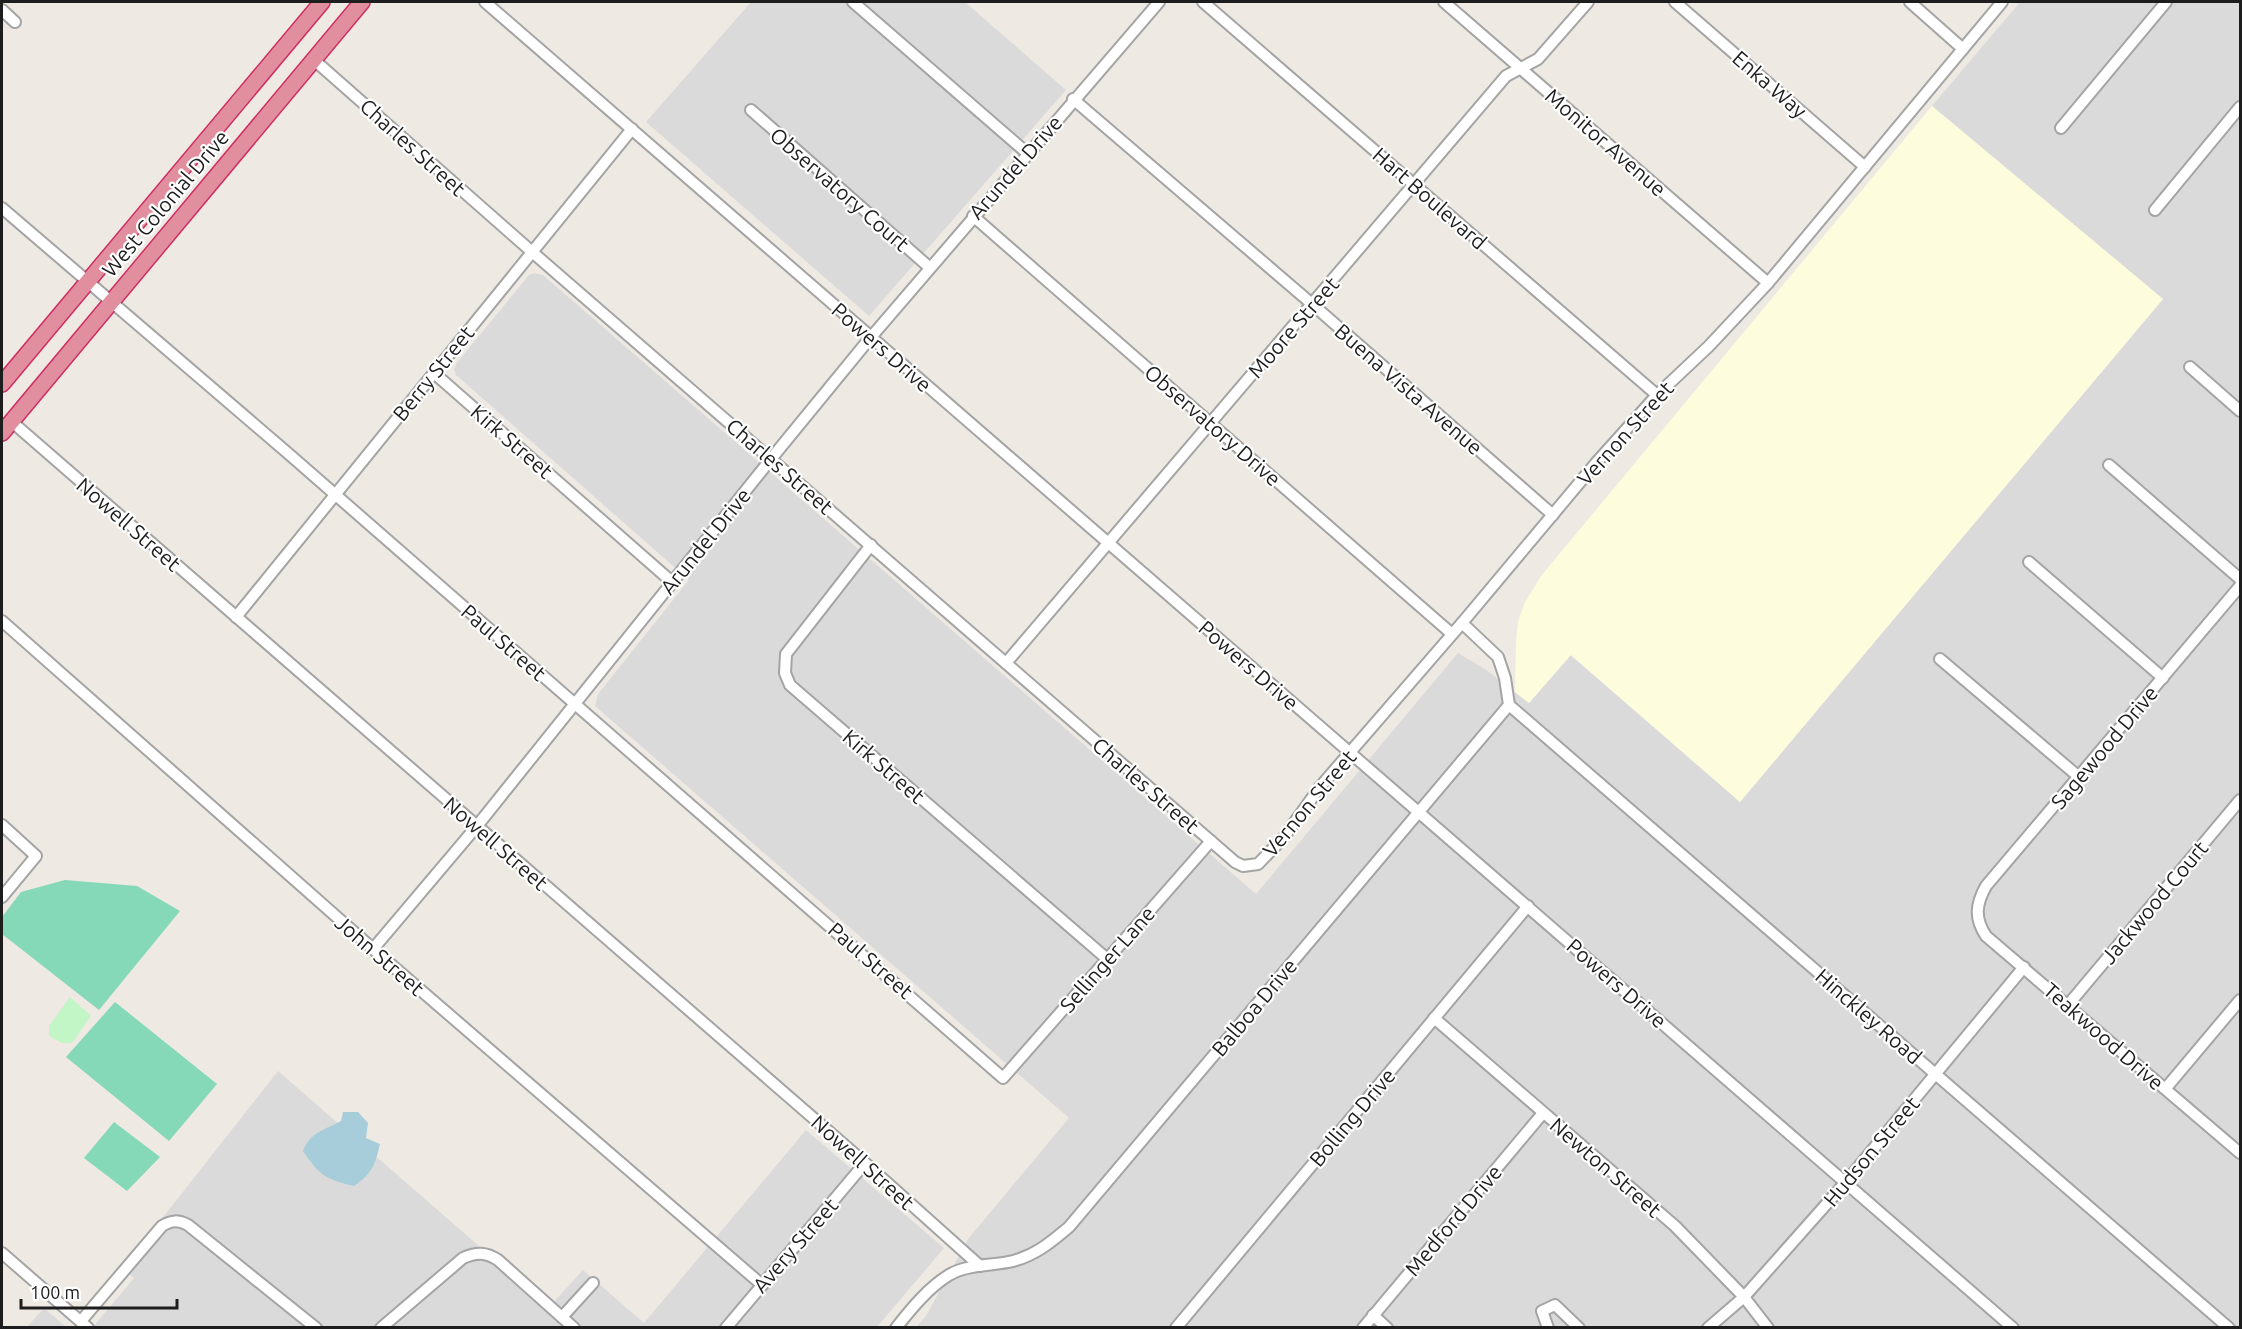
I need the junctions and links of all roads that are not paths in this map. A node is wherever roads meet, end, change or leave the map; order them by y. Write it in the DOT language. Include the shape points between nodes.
graph roads {
  1 [pos="321,2"];
  2 [pos="362,2"];
  3 [pos="485,2"];
  4 [pos="853,2"];
  5 [pos="1159,2"];
  6 [pos="1203,2"];
  7 [pos="1444,2"];
  8 [pos="1588,2"];
  9 [pos="1675,2"];
  10 [pos="1910,2"];
  11 [pos="2002,2"];
  12 [pos="2166,2"];
  13 [pos="2,10"];
  14 [pos="15,22"];
  15 [pos="1963,49"];
  16 [pos="313,59"];
  17 [pos="1521,68"];
  18 [pos="1073,99"];
  19 [pos="2241,107"];
  20 [pos="751,110"];
  21 [pos="2061,128"];
  22 [pos="632,129"];
  23 [pos="1027,153"];
  24 [pos="1864,167"];
  25 [pos="1415,186"];
  26 [pos="2,208"];
  27 [pos="2156,210"];
  28 [pos="973,216"];
  29 [pos="531,251"];
  30 [pos="929,267"];
  31 [pos="87,280"];
  32 [pos="1768,283"];
  33 [pos="111,301"];
  34 [pos="1312,304"];
  35 [pos="871,337"];
  36 [pos="2190,367"];
  37 [pos="434,372"];
  38 [pos="2,384"];
  39 [pos="1657,395"];
  40 [pos="2241,411"];
  41 [pos="1210,423"];
  42 [pos="6,427"];
  43 [pos="771,459"];
  44 [pos="2109,465"];
  45 [pos="334,494"];
  46 [pos="1552,515"];
  47 [pos="1109,543"];
  48 [pos="871,545"];
  49 [pos="2029,562"];
  50 [pos="2241,579"];
  51 [pos="672,582"];
  52 [pos="2241,586"];
  53 [pos="236,617"];
  54 [pos="2,621"];
  55 [pos="1462,623"];
  56 [pos="1452,634"];
  57 [pos="1940,659"];
  58 [pos="1006,663"];
  59 [pos="2163,678"];
  60 [pos="575,704"];
  61 [pos="1509,705"];
  62 [pos="1351,753"];
  63 [pos="2079,777"];
  64 [pos="2241,800"];
  65 [pos="1419,812"];
  66 [pos="2,825"];
  67 [pos="477,826"];
  68 [pos="1211,841"];
  69 [pos="1250,866"];
  70 [pos="2,897"];
  71 [pos="1528,906"];
  72 [pos="1977,913"];
  73 [pos="373,949"];
  74 [pos="1106,958"];
  75 [pos="2024,967"];
  76 [pos="2241,1000"];
  77 [pos="2068,1005"];
  78 [pos="1434,1018"];
  79 [pos="1936,1075"];
  80 [pos="1004,1078"];
  81 [pos="2166,1088"];
  82 [pos="1543,1113"];
  83 [pos="2241,1153"];
  84 [pos="866,1163"];
  85 [pos="1846,1182"];
  86 [pos="2,1253"];
  87 [pos="980,1266"];
  88 [pos="593,1283"];
  89 [pos="762,1284"];
  90 [pos="1744,1297"];
  91 [pos="1373,1316"];
  92 [pos="562,1317"];
  93 [pos="84,1324"];
  94 [pos="316,1328"];
  95 [pos="381,1328"];
  96 [pos="574,1328"];
  97 [pos="726,1328"];
  98 [pos="896,1328"];
  99 [pos="1176,1328"];
  100 [pos="1363,1328"];
  101 [pos="1387,1328"];
  102 [pos="1548,1328"];
  103 [pos="1579,1328"];
  104 [pos="1708,1328"];
  105 [pos="1768,1328"];
  106 [pos="2013,1328"];
  107 [pos="2229,1328"];
  1 -- 31 [label="highway, West Colonial Drive"];
  2 -- 16 [label="highway, West Colonial Drive"];
  3 -- 22 [label="street, Powers Drive"];
  4 -- 23 [label="street"];
  5 -- 18 [label="street, Arundel Drive"];
  6 -- 25 [label="street, Hart Boulevard"];
  7 -- 17 [label="street, Monitor Avenue"];
  8 -- 17 [label="street, Moore Street" via="1538,59"];
  9 -- 24 [label="street, Enka Way"];
  10 -- 15 [label="street"];
  11 -- 15 [label="street, Vernon Street"];
  12 -- 21 [label="street"];
  13 -- 14 [label="street"];
  15 -- 24 [label="street, Vernon Street"];
  16 -- 29 [label="street, Charles Street"];
  16 -- 33 [label="highway, West Colonial Drive"];
  17 -- 25 [label="street, Moore Street" via="1506,76"];
  17 -- 32 [label="street, Monitor Avenue"];
  18 -- 23 [label="street, Arundel Drive"];
  18 -- 34 [label="street, Buena Vista Avenue"];
  19 -- 27 [label="street"];
  20 -- 30 [label="street, Observatory Court"];
  22 -- 29 [label="street, Berry Street"];
  22 -- 35 [label="street, Powers Drive"];
  23 -- 28 [label="street, Arundel Drive"];
  24 -- 32 [label="street, Vernon Street"];
  25 -- 34 [label="street, Moore Street"];
  25 -- 39 [label="street, Hart Boulevard"];
  26 -- 31 [label="street, Paul Street"];
  28 -- 30 [label="street, Arundel Drive"];
  28 -- 41 [label="street, Observatory Drive"];
  29 -- 37 [label="street, Berry Street"];
  29 -- 43 [label="street, Charles Street"];
  30 -- 35 [label="street, Arundel Drive"];
  31 -- 33 [label="street, Paul Street"];
  31 -- 38 [label="highway, West Colonial Drive"];
  32 -- 39 [label="street, Vernon Street"];
  33 -- 42 [label="highway, West Colonial Drive"];
  33 -- 45 [label="street, Paul Street"];
  34 -- 41 [label="street, Moore Street"];
  34 -- 46 [label="street, Buena Vista Avenue"];
  35 -- 43 [label="street, Arundel Drive"];
  35 -- 47 [label="street, Powers Drive"];
  36 -- 40 [label="street"];
  37 -- 45 [label="street, Berry Street"];
  37 -- 51 [label="street, Kirk Street"];
  39 -- 46 [label="street, Vernon Street"];
  41 -- 47 [label="street, Moore Street"];
  41 -- 56 [label="street, Observatory Drive"];
  42 -- 53 [label="street, Nowell Street"];
  43 -- 48 [label="street, Charles Street"];
  43 -- 51 [label="street, Arundel Drive"];
  44 -- 50 [label="street"];
  45 -- 53 [label="street, Berry Street"];
  45 -- 60 [label="street, Paul Street"];
  46 -- 55 [label="street, Vernon Street"];
  47 -- 58 [label="street, Moore Street"];
  47 -- 62 [label="street, Powers Drive"];
  48 -- 58 [label="street, Charles Street"];
  48 -- 74 [label="street, Kirk Street" via="786,654 785,673 790,685"];
  49 -- 59 [label="street"];
  51 -- 60 [label="street, Arundel Drive"];
  52 -- 59 [label="street, Sagewood Drive"];
  53 -- 67 [label="street, Nowell Street"];
  54 -- 73 [label="street, John Street"];
  55 -- 56 [label="street, Vernon Street"];
  55 -- 61 [label="street" via="1498,657"];
  56 -- 62 [label="street, Vernon Street"];
  57 -- 63 [label="street"];
  58 -- 68 [label="street, Charles Street"];
  59 -- 63 [label="street, Sagewood Drive"];
  60 -- 67 [label="street, Arundel Drive"];
  60 -- 80 [label="street, Paul Street"];
  61 -- 65 [label="street, Balboa Drive"];
  61 -- 79 [label="street, Hinckley Road"];
  62 -- 65 [label="street, Powers Drive"];
  62 -- 69 [label="street, Vernon Street" via="1272,850"];
  63 -- 72 [label="street, Sagewood Drive" via="1986,886"];
  64 -- 77 [label="street, Jackwood Court"];
  65 -- 71 [label="street, Powers Drive"];
  65 -- 87 [label="street, Balboa Drive" via="1069,1227 1042,1251 1014,1261"];
  66 -- 70 [label="street" via="36,856"];
  67 -- 73 [label="street, Arundel Drive"];
  67 -- 84 [label="street, Nowell Street"];
  68 -- 69 [label="street, Charles Street" via="1235,862"];
  68 -- 74 [label="street, Sellinger Lane"];
  71 -- 78 [label="street, Bolling Drive"];
  71 -- 85 [label="street, Powers Drive"];
  72 -- 75 [label="street, Teakwood Drive" via="1986,936"];
  73 -- 89 [label="street, John Street"];
  74 -- 80 [label="street, Sellinger Lane"];
  75 -- 77 [label="street, Teakwood Drive"];
  75 -- 79 [label="street, Hudson Street"];
  76 -- 81 [label="street"];
  77 -- 81 [label="street, Teakwood Drive"];
  78 -- 82 [label="street, Newton Street"];
  78 -- 99 [label="street, Bolling Drive"];
  79 -- 85 [label="street, Hudson Street"];
  79 -- 107 [label="street, Hinckley Road"];
  81 -- 83 [label="street, Teakwood Drive"];
  82 -- 90 [label="street, Newton Street" via="1675,1226"];
  82 -- 91 [label="street, Medford Drive"];
  84 -- 87 [label="street, Nowell Street"];
  84 -- 89 [label="street, Avery Street"];
  85 -- 90 [label="street, Hudson Street"];
  85 -- 106 [label="street, Powers Drive"];
  86 -- 93 [label="street"];
  87 -- 98 [label="street, Balboa Drive" via="951,1274 926,1294"];
  88 -- 92 [label="street"];
  89 -- 97 [label="street, Avery Street"];
  90 -- 104 [label="street, Hudson Street"];
  90 -- 105 [label="street, Newton Street"];
  91 -- 100 [label="street, Medford Drive"];
  91 -- 101 [label="street"];
  92 -- 95 [label="street" via="498,1260 480,1253 463,1258"];
  92 -- 96 [label="street"];
  93 -- 94 [label="street" via="158,1230 180,1221"];
  102 -- 103 [label="street" via="1542,1311 1555,1305"];
}
